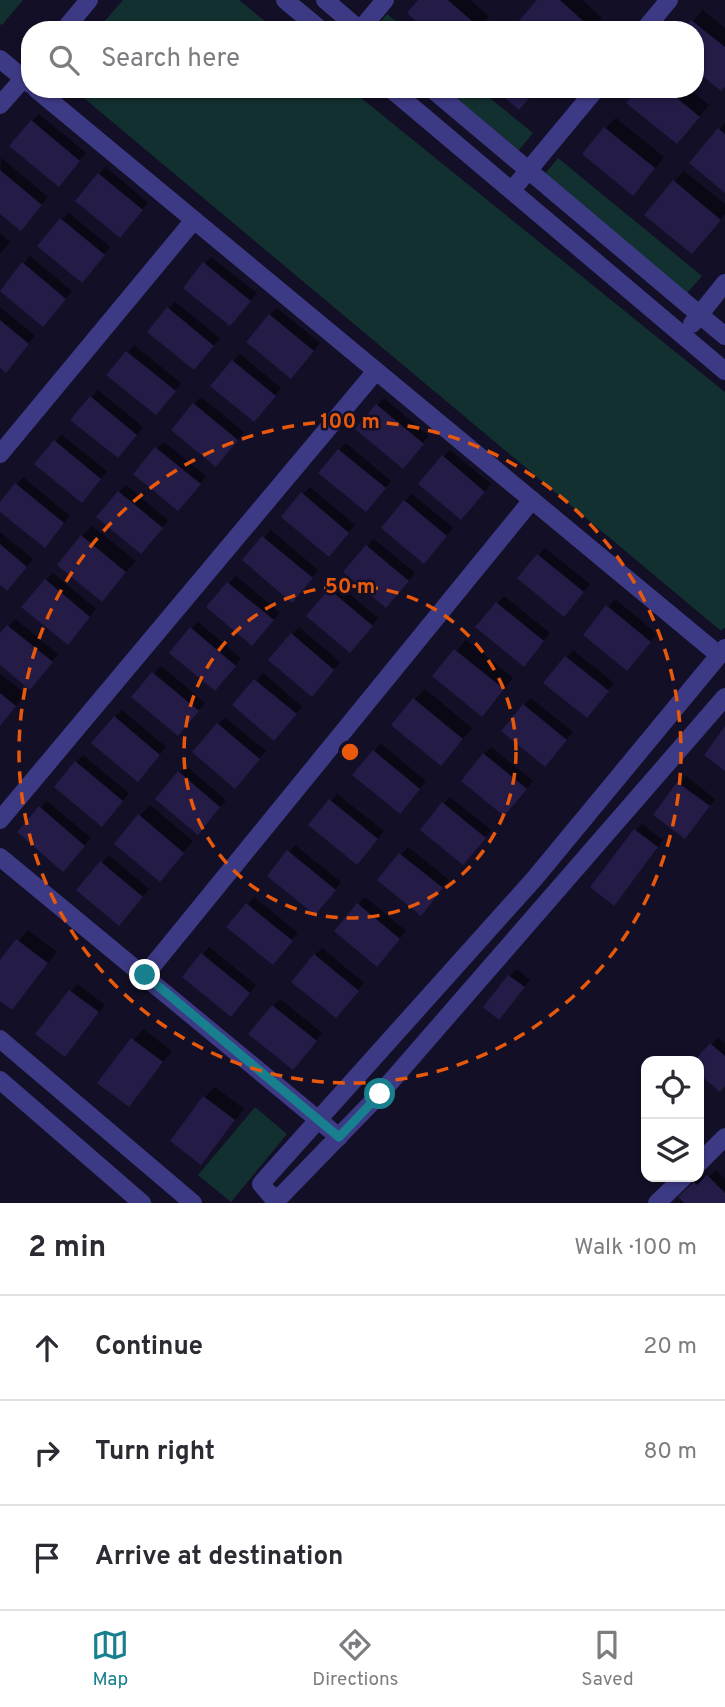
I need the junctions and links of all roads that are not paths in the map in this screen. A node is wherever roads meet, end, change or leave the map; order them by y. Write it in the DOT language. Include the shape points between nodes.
graph roads {
  1 [pos="89,0"];
  2 [pos="285,0"];
  3 [pos="325,0"];
  4 [pos="385,0"];
  5 [pos="669,0"];
  6 [pos="72,21"];
  7 [pos="310,21"];
  8 [pos="350,21"];
  9 [pos="368,21"];
  10 [pos="652,21"];
  11 [pos="0,60"];
  12 [pos="21,75"];
  13 [pos="21,88"];
  14 [pos="50,98"];
  15 [pos="402,98"];
  16 [pos="443,98"];
  17 [pos="588,98"];
  18 [pos="0,105"];
  19 [pos="527,169"];
  20 [pos="512,190"];
  21 [pos="194,220"];
  22 [pos="725,283"];
  23 [pos="699,315"];
  24 [pos="684,335"];
  25 [pos="725,336"];
  26 [pos="376,371"];
  27 [pos="725,371"];
  28 [pos="0,454"];
  29 [pos="532,500"];
  30 [pos="722,651"];
  31 [pos="725,697"];
  32 [pos="0,820"];
  33 [pos="0,857"];
  34 [pos="145,975"];
  35 [pos="0,1039"];
  36 [pos="0,1080"];
  37 [pos="317,1120"];
  38 [pos="339,1137"];
  39 [pos="725,1137"];
  40 [pos="704,1158"];
  41 [pos="679,1182"];
  42 [pos="142,1203"];
  43 [pos="193,1203"];
  44 [pos="657,1203"];
  1 -- 6 [label="street"];
  2 -- 7 [label="street"];
  3 -- 8 [label="street"];
  4 -- 9 [label="street"];
  5 -- 10 [label="street"];
  11 -- 12 [label="street"];
  13 -- 18 [label="street"];
  14 -- 21 [label="street"];
  15 -- 20 [label="street"];
  16 -- 19 [label="street"];
  17 -- 19 [label="street"];
  19 -- 20 [label="street"];
  19 -- 23 [label="street"];
  20 -- 24 [label="street"];
  21 -- 26 [label="street"];
  21 -- 28 [label="street"];
  22 -- 23 [label="street"];
  23 -- 24 [label="street"];
  23 -- 25 [label="street"];
  24 -- 27 [label="street"];
  26 -- 29 [label="street"];
  26 -- 32 [label="street"];
  29 -- 30 [label="street"];
  29 -- 34 [label="street"];
  30 -- 37 [label="street" via="544,868"];
  31 -- 38 [label="street"];
  33 -- 34 [label="street"];
  34 -- 37 [label="street"];
  35 -- 43 [label="street"];
  36 -- 42 [label="street"];
  37 -- 38 [label="street"];
  37 -- 38 [label="street" via="265,1178 263,1191 272,1197 282,1195"];
  39 -- 40 [label="street"];
  41 -- 44 [label="street"];
}
